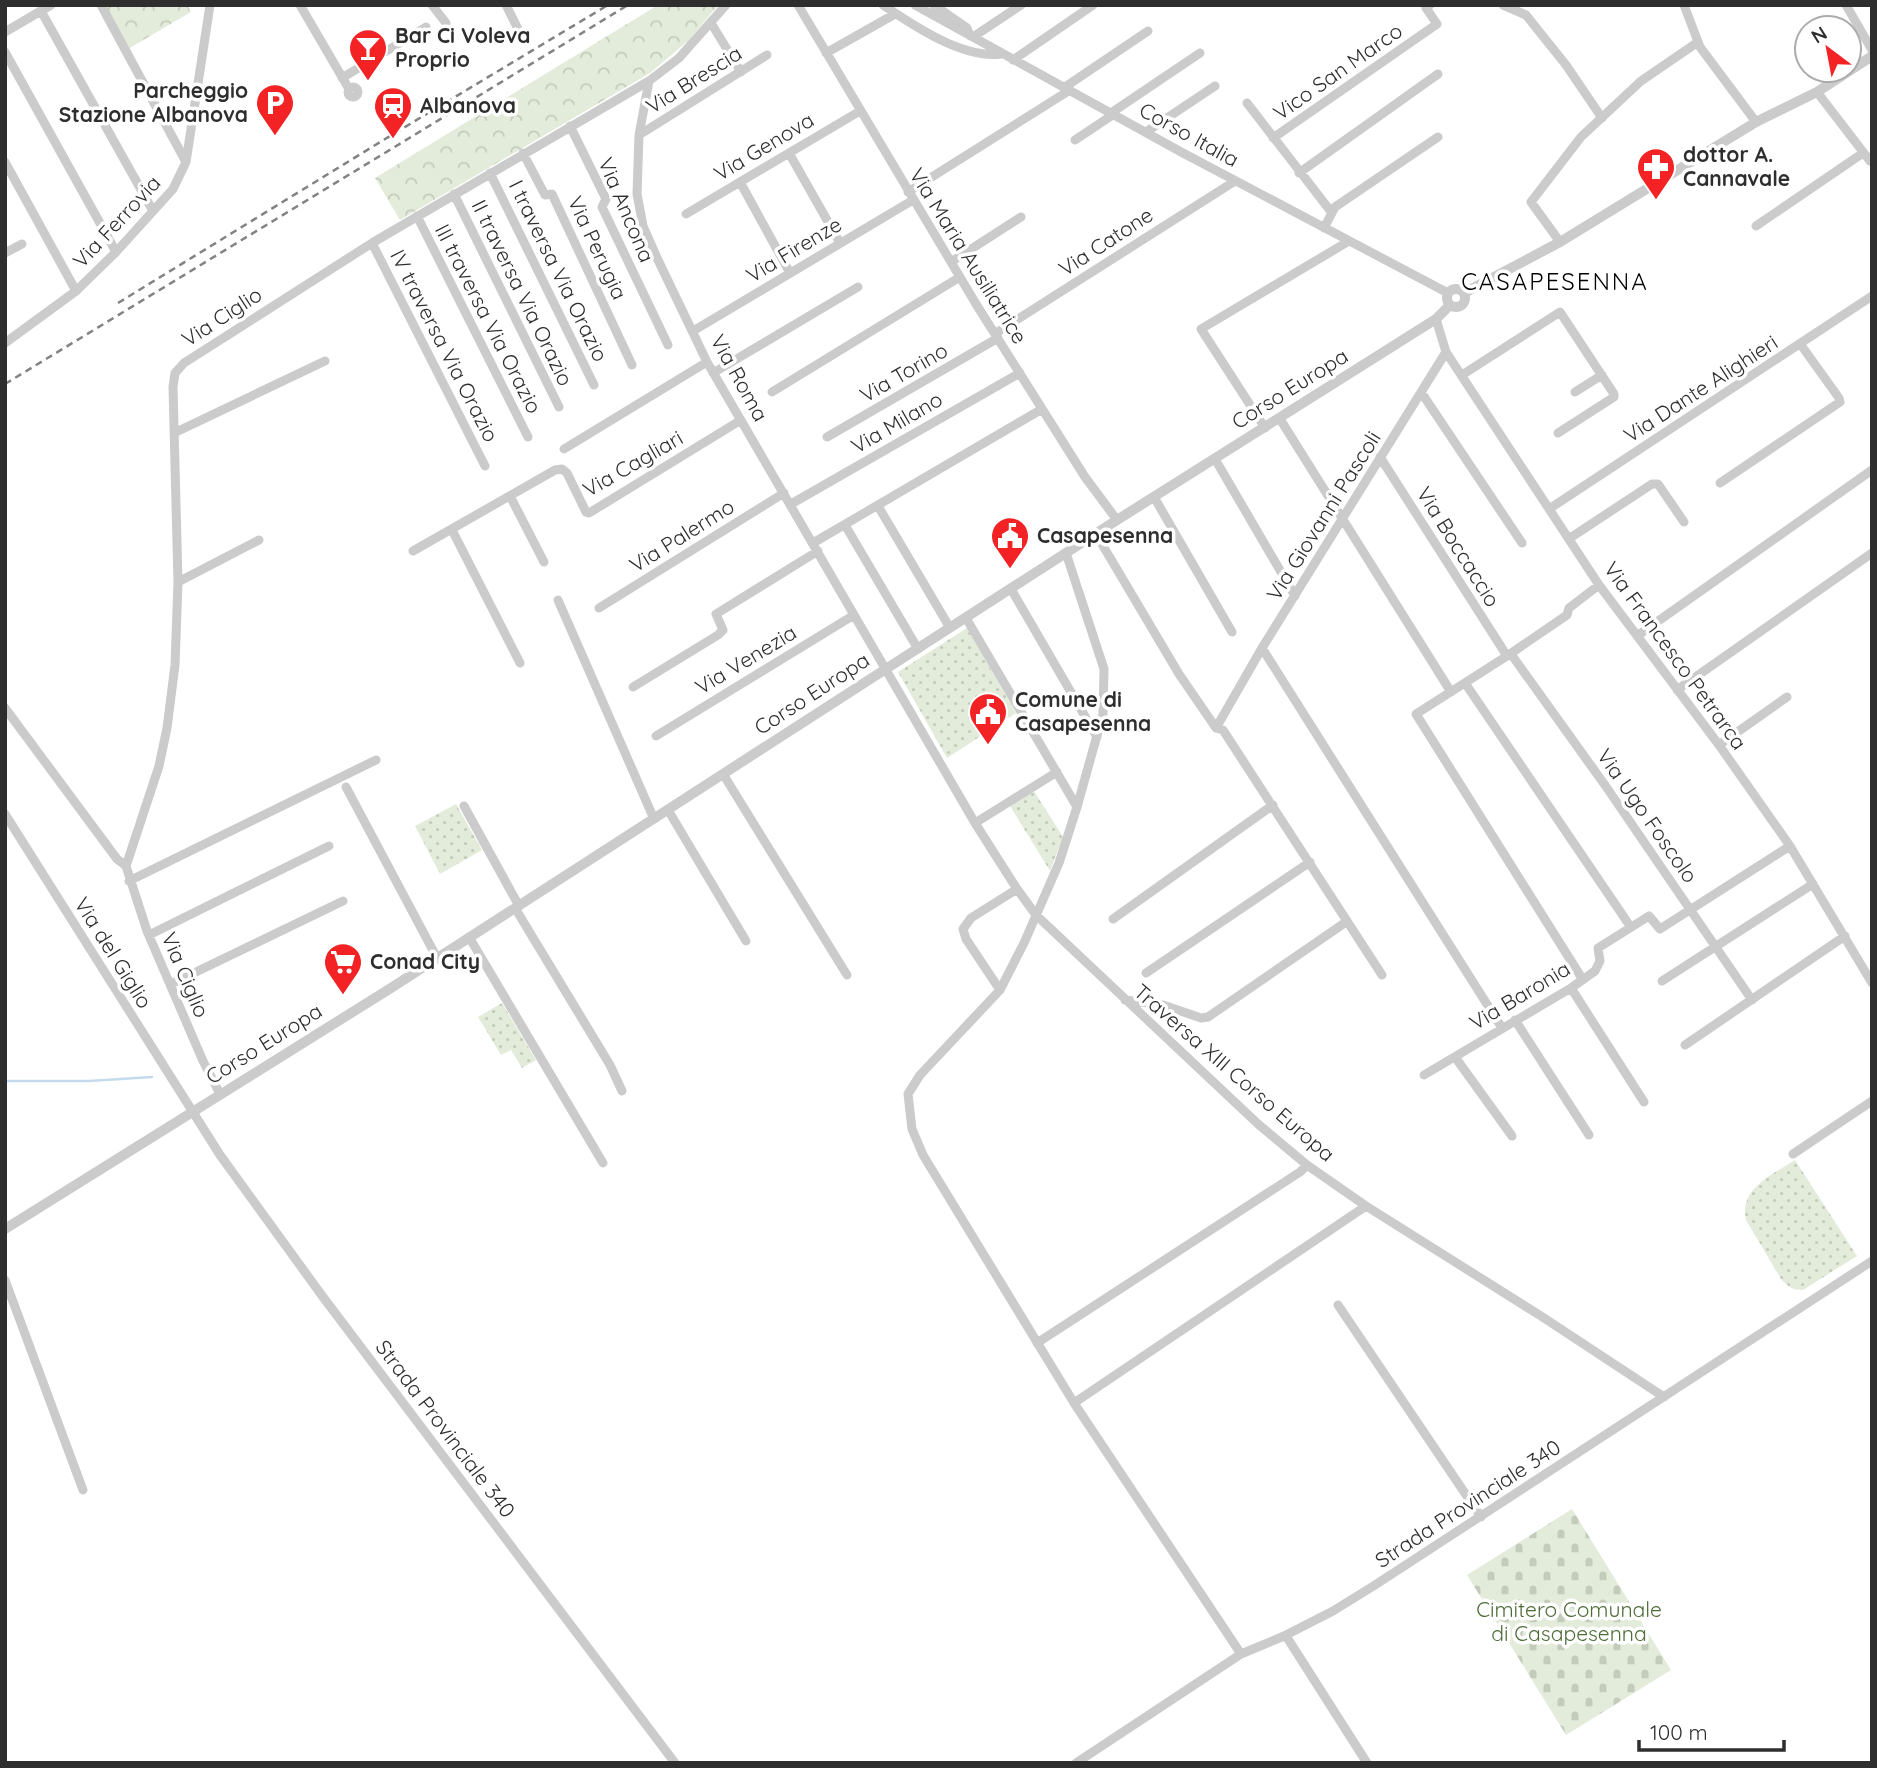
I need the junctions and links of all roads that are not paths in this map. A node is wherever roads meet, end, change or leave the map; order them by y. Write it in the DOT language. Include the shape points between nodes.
graph roads {
  1 [pos="51,5"];
  2 [pos="101,5"];
  3 [pos="210,5"];
  4 [pos="300,5"];
  5 [pos="432,5"];
  6 [pos="506,5"];
  7 [pos="726,5"];
  8 [pos="797,5"];
  9 [pos="883,5"];
  10 [pos="915,5"];
  11 [pos="934,5"];
  12 [pos="1021,5"];
  13 [pos="1093,5"];
  14 [pos="1430,5"];
  15 [pos="1503,5"];
  16 [pos="1684,5"];
  17 [pos="1846,5"];
  18 [pos="41,11"];
  19 [pos="895,14"];
  20 [pos="446,23"];
  21 [pos="711,23"];
  22 [pos="426,27"];
  23 [pos="1148,31"];
  24 [pos="5,32"];
  25 [pos="520,33"];
  26 [pos="971,37"];
  27 [pos="1698,42"];
  28 [pos="1872,50"];
  29 [pos="5,52"];
  30 [pos="826,53"];
  31 [pos="1200,53"];
  32 [pos="1001,54"];
  33 [pos="767,55"];
  34 [pos="1872,56"];
  35 [pos="1013,60"];
  36 [pos="741,72"];
  37 [pos="1438,74"];
  38 [pos="342,78"];
  39 [pos="649,81"];
  40 [pos="1215,86"];
  41 [pos="349,89"];
  42 [pos="1068,89"];
  43 [pos="1817,92"];
  44 [pos="1247,103"];
  45 [pos="860,111"];
  46 [pos="1113,113"];
  47 [pos="1602,118"];
  48 [pos="1756,122"];
  49 [pos="570,126"];
  50 [pos="1146,132"];
  51 [pos="639,135"];
  52 [pos="1438,137"];
  53 [pos="1273,138"];
  54 [pos="1075,140"];
  55 [pos="523,153"];
  56 [pos="789,153"];
  57 [pos="1863,153"];
  58 [pos="1872,160"];
  59 [pos="5,162"];
  60 [pos="186,162"];
  61 [pos="490,173"];
  62 [pos="1299,173"];
  63 [pos="1235,181"];
  64 [pos="740,182"];
  65 [pos="454,194"];
  66 [pos="910,196"];
  67 [pos="153,211"];
  68 [pos="686,214"];
  69 [pos="1332,214"];
  70 [pos="417,216"];
  71 [pos="1021,217"];
  72 [pos="1756,226"];
  73 [pos="1325,228"];
  74 [pos="1349,241"];
  75 [pos="1560,242"];
  76 [pos="372,243"];
  77 [pos="840,243"];
  78 [pos="22,244"];
  79 [pos="116,252"];
  80 [pos="5,253"];
  81 [pos="951,262"];
  82 [pos="790,273"];
  83 [pos="960,277"];
  84 [pos="858,287"];
  85 [pos="76,291"];
  86 [pos="1448,293"];
  87 [pos="1464,293"];
  88 [pos="1872,296"];
  89 [pos="1450,305"];
  90 [pos="1436,319"];
  91 [pos="693,331"];
  92 [pos="997,336"];
  93 [pos="5,343"];
  94 [pos="668,345"];
  95 [pos="1801,345"];
  96 [pos="1446,352"];
  97 [pos="325,361"];
  98 [pos="707,362"];
  99 [pos="632,365"];
  100 [pos="713,373"];
  101 [pos="1020,373"];
  102 [pos="1462,375"];
  103 [pos="1602,375"];
  104 [pos="594,385"];
  105 [pos="772,392"];
  106 [pos="1421,392"];
  107 [pos="1574,392"];
  108 [pos="559,407"];
  109 [pos="1042,409"];
  110 [pos="1280,419"];
  111 [pos="741,420"];
  112 [pos="1265,428"];
  113 [pos="174,433"];
  114 [pos="1558,433"];
  115 [pos="528,437"];
  116 [pos="827,437"];
  117 [pos="564,449"];
  118 [pos="1380,457"];
  119 [pos="1215,459"];
  120 [pos="485,466"];
  121 [pos="1870,476"];
  122 [pos="1720,483"];
  123 [pos="784,493"];
  124 [pos="510,496"];
  125 [pos="1154,497"];
  126 [pos="791,504"];
  127 [pos="878,506"];
  128 [pos="1549,509"];
  129 [pos="1117,520"];
  130 [pos="1342,520"];
  131 [pos="1684,522"];
  132 [pos="845,525"];
  133 [pos="452,530"];
  134 [pos="1096,534"];
  135 [pos="1570,538"];
  136 [pos="259,540"];
  137 [pos="1521,543"];
  138 [pos="816,547"];
  139 [pos="413,551"];
  140 [pos="1066,553"];
  141 [pos="1872,553"];
  142 [pos="544,562"];
  143 [pos="178,582"];
  144 [pos="1600,585"];
  145 [pos="1011,589"];
  146 [pos="1295,596"];
  147 [pos="558,600"];
  148 [pos="598,608"];
  149 [pos="854,615"];
  150 [pos="965,618"];
  151 [pos="950,628"];
  152 [pos="1232,632"];
  153 [pos="1637,636"];
  154 [pos="1262,648"];
  155 [pos="918,649"];
  156 [pos="1509,655"];
  157 [pos="520,663"];
  158 [pos="885,670"];
  159 [pos="1465,683"];
  160 [pos="633,687"];
  161 [pos="1677,690"];
  162 [pos="1451,692"];
  163 [pos="1787,697"];
  164 [pos="5,708"];
  165 [pos="1216,728"];
  166 [pos="656,736"];
  167 [pos="1097,737"];
  168 [pos="1719,745"];
  169 [pos="376,760"];
  170 [pos="1056,772"];
  171 [pos="723,774"];
  172 [pos="346,787"];
  173 [pos="464,806"];
  174 [pos="1273,806"];
  175 [pos="1077,807"];
  176 [pos="668,810"];
  177 [pos="5,814"];
  178 [pos="654,819"];
  179 [pos="975,823"];
  180 [pos="329,846"];
  181 [pos="1790,846"];
  182 [pos="1310,862"];
  183 [pos="126,866"];
  184 [pos="129,881"];
  185 [pos="1813,884"];
  186 [pos="1017,889"];
  187 [pos="343,901"];
  188 [pos="517,907"];
  189 [pos="1690,910"];
  190 [pos="1036,915"];
  191 [pos="1114,919"];
  192 [pos="1346,922"];
  193 [pos="1630,926"];
  194 [pos="149,935"];
  195 [pos="1845,936"];
  196 [pos="469,937"];
  197 [pos="746,941"];
  198 [pos="1716,947"];
  199 [pos="437,958"];
  200 [pos="1868,967"];
  201 [pos="1146,974"];
  202 [pos="847,975"];
  203 [pos="1382,975"];
  204 [pos="1583,980"];
  205 [pos="1662,981"];
  206 [pos="1872,983"];
  207 [pos="171,984"];
  208 [pos="1572,988"];
  209 [pos="1000,990"];
  210 [pos="1123,999"];
  211 [pos="1752,1000"];
  212 [pos="1515,1020"];
  213 [pos="1502,1028"];
  214 [pos="1685,1045"];
  215 [pos="1455,1056"];
  216 [pos="1424,1075"];
  217 [pos="622,1091"];
  218 [pos="220,1094"];
  219 [pos="1872,1101"];
  220 [pos="1644,1102"];
  221 [pos="192,1112"];
  222 [pos="1589,1135"];
  223 [pos="1512,1136"];
  224 [pos="1793,1154"];
  225 [pos="603,1163"];
  226 [pos="1307,1165"];
  227 [pos="1366,1206"];
  228 [pos="5,1229"];
  229 [pos="1872,1261"];
  230 [pos="5,1280"];
  231 [pos="1338,1305"];
  232 [pos="1037,1343"];
  233 [pos="1664,1397"];
  234 [pos="1074,1402"];
  235 [pos="83,1490"];
  236 [pos="1480,1517"];
  237 [pos="1284,1636"];
  238 [pos="1241,1654"];
  239 [pos="676,1763"];
  240 [pos="1076,1763"];
  241 [pos="1367,1763"];
  1 -- 18 [label="street"];
  2 -- 60 [label="street"];
  3 -- 60 [label="street, Via Ferrovia"];
  4 -- 38 [label="street"];
  5 -- 20 [label="street"];
  6 -- 25 [label="street"];
  7 -- 21 [label="street, Via Ciglio"];
  8 -- 30 [label="street, Via Maria Ausiliatrice"];
  9 -- 19 [label="street"];
  10 -- 26 [label="street, Corso Italia"];
  11 -- 26 [label="street" via="967,28"];
  12 -- 26 [label="street"];
  13 -- 35 [label="street"];
  14 -- 53 [label="street, Vico San Marco" via="1426,8 1437,24"];
  15 -- 47 [label="street" via="1526,15"];
  16 -- 27 [label="street"];
  17 -- 28 [label="street"];
  18 -- 24 [label="street"];
  18 -- 67 [label="street"];
  19 -- 30 [label="street"];
  19 -- 32 [label="street" via="970,52"];
  21 -- 36 [label="street"];
  21 -- 39 [label="street, Via Ciglio" via="679,58"];
  22 -- 38 [label="street"];
  23 -- 42 [label="street, Via Firenze"];
  26 -- 32 [label="street, Corso Italia"];
  27 -- 47 [label="street" via="1641,81"];
  27 -- 48 [label="street"];
  29 -- 79 [label="street"];
  30 -- 45 [label="street, Via Maria Ausiliatrice"];
  31 -- 46 [label="street"];
  32 -- 35 [label="street, Corso Italia"];
  33 -- 36 [label="street, Via Brescia"];
  34 -- 43 [label="street"];
  35 -- 42 [label="street, Corso Italia"];
  36 -- 51 [label="street, Via Brescia"];
  37 -- 62 [label="street"];
  38 -- 41 [label="street"];
  39 -- 49 [label="street, Via Ciglio"];
  39 -- 51 [label="street, Via Roma"];
  40 -- 50 [label="street"];
  42 -- 46 [label="street, Corso Italia"];
  42 -- 66 [label="street, Via Firenze"];
  43 -- 48 [label="street"];
  43 -- 57 [label="street"];
  44 -- 53 [label="street"];
  45 -- 56 [label="street, Via Genova"];
  45 -- 66 [label="street, Via Maria Ausiliatrice"];
  46 -- 50 [label="street, Corso Italia"];
  46 -- 54 [label="street"];
  47 -- 75 [label="street" via="1581,137 1531,202"];
  48 -- 75 [label="street"];
  49 -- 55 [label="street, Via Ciglio"];
  49 -- 94 [label="street, Via Ancona" via="606,200 602,207"];
  50 -- 63 [label="street, Corso Italia"];
  51 -- 91 [label="street, Via Roma" via="638,194 643,226"];
  52 -- 69 [label="street" via="1335,207"];
  53 -- 62 [label="street"];
  55 -- 61 [label="street, Via Ciglio"];
  55 -- 99 [label="street, Via Perugia" via="545,195 552,194"];
  56 -- 64 [label="street, Via Genova"];
  56 -- 77 [label="street"];
  57 -- 58 [label="street"];
  57 -- 72 [label="street"];
  59 -- 85 [label="street"];
  60 -- 67 [label="street, Via Ferrovia" via="173,189"];
  61 -- 65 [label="street, Via Ciglio"];
  61 -- 104 [label="street, I traversa Via Orazio"];
  62 -- 69 [label="street"];
  63 -- 73 [label="street, Corso Italia"];
  63 -- 92 [label="street, Via Catone"];
  64 -- 68 [label="street, Via Genova"];
  64 -- 82 [label="street"];
  65 -- 70 [label="street, Via Ciglio"];
  65 -- 108 [label="street, II traversa Via Orazio"];
  66 -- 77 [label="street, Via Firenze"];
  66 -- 81 [label="street, Via Maria Ausiliatrice"];
  67 -- 79 [label="street, Via Ferrovia"];
  69 -- 73 [label="street"];
  70 -- 76 [label="street, Via Ciglio"];
  70 -- 115 [label="street, III traversa Via Orazio"];
  71 -- 81 [label="street"];
  73 -- 74 [label="street, Corso Italia"];
  74 -- 86 [label="street, Corso Italia"];
  74 -- 112 [label="street" via="1201,329"];
  75 -- 87 [label="street"];
  76 -- 113 [label="street, Via Ciglio" via="184,363 175,373"];
  76 -- 120 [label="street, IV traversa Via Orazio"];
  77 -- 82 [label="street, Via Firenze"];
  78 -- 80 [label="street"];
  79 -- 85 [label="street, Via Ferrovia"];
  81 -- 83 [label="street, Via Maria Ausiliatrice"];
  82 -- 91 [label="street, Via Firenze"];
  83 -- 92 [label="street, Via Maria Ausiliatrice"];
  83 -- 105 [label="street"];
  84 -- 100 [label="street"];
  85 -- 93 [label="street, Via Ferrovia"];
  86 -- 87 [label="street" via="1456,289"];
  86 -- 89 [label="street"];
  87 -- 89 [label="street" via="1462,304"];
  88 -- 95 [label="street, Via Dante Alighieri"];
  89 -- 90 [label="street, Corso Europa"];
  90 -- 96 [label="street"];
  90 -- 110 [label="street, Corso Europa"];
  91 -- 98 [label="street, Via Roma"];
  92 -- 101 [label="street, Via Maria Ausiliatrice"];
  92 -- 116 [label="street, Via Torino"];
  95 -- 122 [label="street" via="1840,402"];
  95 -- 128 [label="street, Via Dante Alighieri"];
  96 -- 102 [label="street, Via Francesco Petrarca"];
  96 -- 106 [label="street, Via Giovanni Pascoli"];
  97 -- 113 [label="street"];
  98 -- 100 [label="street, Via Roma"];
  98 -- 117 [label="street"];
  100 -- 111 [label="street, Via Roma"];
  101 -- 109 [label="street, Via Maria Ausiliatrice"];
  101 -- 126 [label="street, Via Milano"];
  102 -- 103 [label="street" via="1560,312"];
  102 -- 128 [label="street, Via Francesco Petrarca"];
  103 -- 107 [label="street"];
  103 -- 114 [label="street" via="1614,397"];
  106 -- 118 [label="street, Via Giovanni Pascoli"];
  106 -- 137 [label="street"];
  109 -- 127 [label="street"];
  109 -- 129 [label="street, Via Maria Ausiliatrice"];
  110 -- 112 [label="street, Corso Europa"];
  110 -- 130 [label="street"];
  111 -- 123 [label="street, Via Roma"];
  111 -- 124 [label="street, Via Cagliari" via="589,513 562,469"];
  112 -- 119 [label="street, Corso Europa"];
  113 -- 143 [label="street, Via Ciglio"];
  118 -- 130 [label="street, Via Giovanni Pascoli"];
  118 -- 156 [label="street, Via Boccaccio"];
  119 -- 125 [label="street, Corso Europa"];
  119 -- 146 [label="street"];
  121 -- 153 [label="street"];
  123 -- 126 [label="street, Via Roma"];
  123 -- 148 [label="street, Via Palermo"];
  124 -- 133 [label="street, Via Cagliari"];
  124 -- 142 [label="street"];
  125 -- 129 [label="street, Corso Europa"];
  125 -- 152 [label="street"];
  126 -- 138 [label="street, Via Roma"];
  127 -- 132 [label="street"];
  127 -- 151 [label="street"];
  128 -- 135 [label="street, Via Francesco Petrarca"];
  129 -- 134 [label="street, Corso Europa"];
  130 -- 146 [label="street, Via Giovanni Pascoli"];
  130 -- 162 [label="street"];
  131 -- 135 [label="street" via="1658,484 1652,484"];
  132 -- 138 [label="street"];
  132 -- 155 [label="street"];
  133 -- 139 [label="street, Via Cagliari"];
  133 -- 157 [label="street"];
  134 -- 140 [label="street, Corso Europa"];
  134 -- 165 [label="street"];
  135 -- 144 [label="street, Via Francesco Petrarca"];
  136 -- 143 [label="street"];
  138 -- 149 [label="street, Via Roma"];
  138 -- 160 [label="street" via="716,614 723,626 718,635"];
  140 -- 145 [label="street, Corso Europa"];
  140 -- 167 [label="street" via="1104,669 1103,714"];
  141 -- 161 [label="street"];
  143 -- 183 [label="street, Via Ciglio" via="167,728"];
  144 -- 153 [label="street, Via Francesco Petrarca"];
  144 -- 156 [label="street" via="1569,608 1567,615"];
  145 -- 150 [label="street, Corso Europa"];
  145 -- 167 [label="street"];
  146 -- 154 [label="street, Via Giovanni Pascoli"];
  147 -- 178 [label="street"];
  149 -- 158 [label="street, Via Roma"];
  149 -- 166 [label="street, Via Venezia"];
  150 -- 151 [label="street, Corso Europa"];
  150 -- 170 [label="street"];
  151 -- 155 [label="street, Corso Europa"];
  153 -- 161 [label="street, Via Francesco Petrarca"];
  154 -- 165 [label="street, Via Giovanni Pascoli"];
  154 -- 213 [label="street"];
  155 -- 158 [label="street, Corso Europa"];
  156 -- 159 [label="street"];
  156 -- 189 [label="street, Via Ugo Foscolo"];
  158 -- 171 [label="street, Corso Europa"];
  158 -- 179 [label="street, Traversa XIII Corso Europa"];
  159 -- 162 [label="street"];
  159 -- 193 [label="street"];
  161 -- 168 [label="street, Via Francesco Petrarca"];
  162 -- 204 [label="street" via="1416,714"];
  163 -- 168 [label="street"];
  164 -- 183 [label="street"];
  165 -- 174 [label="street" via="1223,730"];
  167 -- 175 [label="street"];
  168 -- 181 [label="street, Via Francesco Petrarca"];
  169 -- 184 [label="street"];
  170 -- 175 [label="street"];
  170 -- 179 [label="street"];
  171 -- 176 [label="street, Corso Europa"];
  171 -- 202 [label="street"];
  172 -- 199 [label="street"];
  173 -- 188 [label="street"];
  174 -- 182 [label="street"];
  174 -- 191 [label="street"];
  175 -- 190 [label="street"];
  176 -- 178 [label="street, Corso Europa"];
  176 -- 197 [label="street"];
  177 -- 221 [label="street, Via del Giglio"];
  178 -- 188 [label="street, Corso Europa"];
  179 -- 186 [label="street, Traversa XIII Corso Europa"];
  180 -- 194 [label="street"];
  181 -- 185 [label="street, Via Francesco Petrarca"];
  181 -- 189 [label="street"];
  182 -- 192 [label="street"];
  182 -- 201 [label="street"];
  183 -- 184 [label="street, Via Ciglio"];
  184 -- 194 [label="street, Via Ciglio"];
  185 -- 195 [label="street, Via Francesco Petrarca"];
  185 -- 198 [label="street"];
  186 -- 190 [label="street, Traversa XIII Corso Europa"];
  186 -- 209 [label="street" via="971,918 963,929"];
  187 -- 207 [label="street"];
  188 -- 196 [label="street, Corso Europa"];
  188 -- 217 [label="street"];
  189 -- 193 [label="street" via="1660,929 1649,916"];
  189 -- 198 [label="street, Via Ugo Foscolo"];
  190 -- 209 [label="street"];
  190 -- 210 [label="street, Traversa XIII Corso Europa"];
  192 -- 203 [label="street"];
  192 -- 210 [label="street" via="1208,1017"];
  193 -- 204 [label="street, Via Baronia" via="1598,948 1600,961"];
  194 -- 207 [label="street, Via Ciglio"];
  195 -- 200 [label="street, Via Francesco Petrarca"];
  195 -- 211 [label="street"];
  196 -- 199 [label="street, Corso Europa"];
  196 -- 225 [label="street"];
  198 -- 205 [label="street"];
  198 -- 211 [label="street, Via Ugo Foscolo"];
  199 -- 218 [label="street, Corso Europa"];
  200 -- 206 [label="street, Via Francesco Petrarca"];
  204 -- 208 [label="street, Via Baronia"];
  207 -- 218 [label="street, Via Ciglio"];
  208 -- 212 [label="street, Via Baronia"];
  208 -- 220 [label="street"];
  209 -- 232 [label="street" via="920,1075 908,1094 912,1129 923,1155"];
  210 -- 226 [label="street, Traversa XIII Corso Europa"];
  211 -- 214 [label="street"];
  212 -- 213 [label="street, Via Baronia"];
  212 -- 222 [label="street"];
  213 -- 215 [label="street, Via Baronia"];
  215 -- 216 [label="street, Via Baronia"];
  215 -- 223 [label="street"];
  218 -- 221 [label="street, Corso Europa"];
  219 -- 224 [label="street"];
  221 -- 228 [label="street, Corso Europa"];
  221 -- 239 [label="street, Strada Provinciale 340" via="331,1308"];
  226 -- 227 [label="street, Traversa XIII Corso Europa"];
  226 -- 232 [label="street"];
  227 -- 233 [label="street, Traversa XIII Corso Europa"];
  227 -- 234 [label="street"];
  229 -- 233 [label="street, Strada Provinciale 340"];
  230 -- 235 [label="street"];
  231 -- 236 [label="street"];
  232 -- 234 [label="street"];
  233 -- 236 [label="street, Strada Provinciale 340"];
  234 -- 238 [label="street"];
  236 -- 237 [label="street, Strada Provinciale 340" via="1333,1611"];
  237 -- 238 [label="street, Strada Provinciale 340"];
  237 -- 241 [label="street"];
  238 -- 240 [label="street, Strada Provinciale 340"];
}
